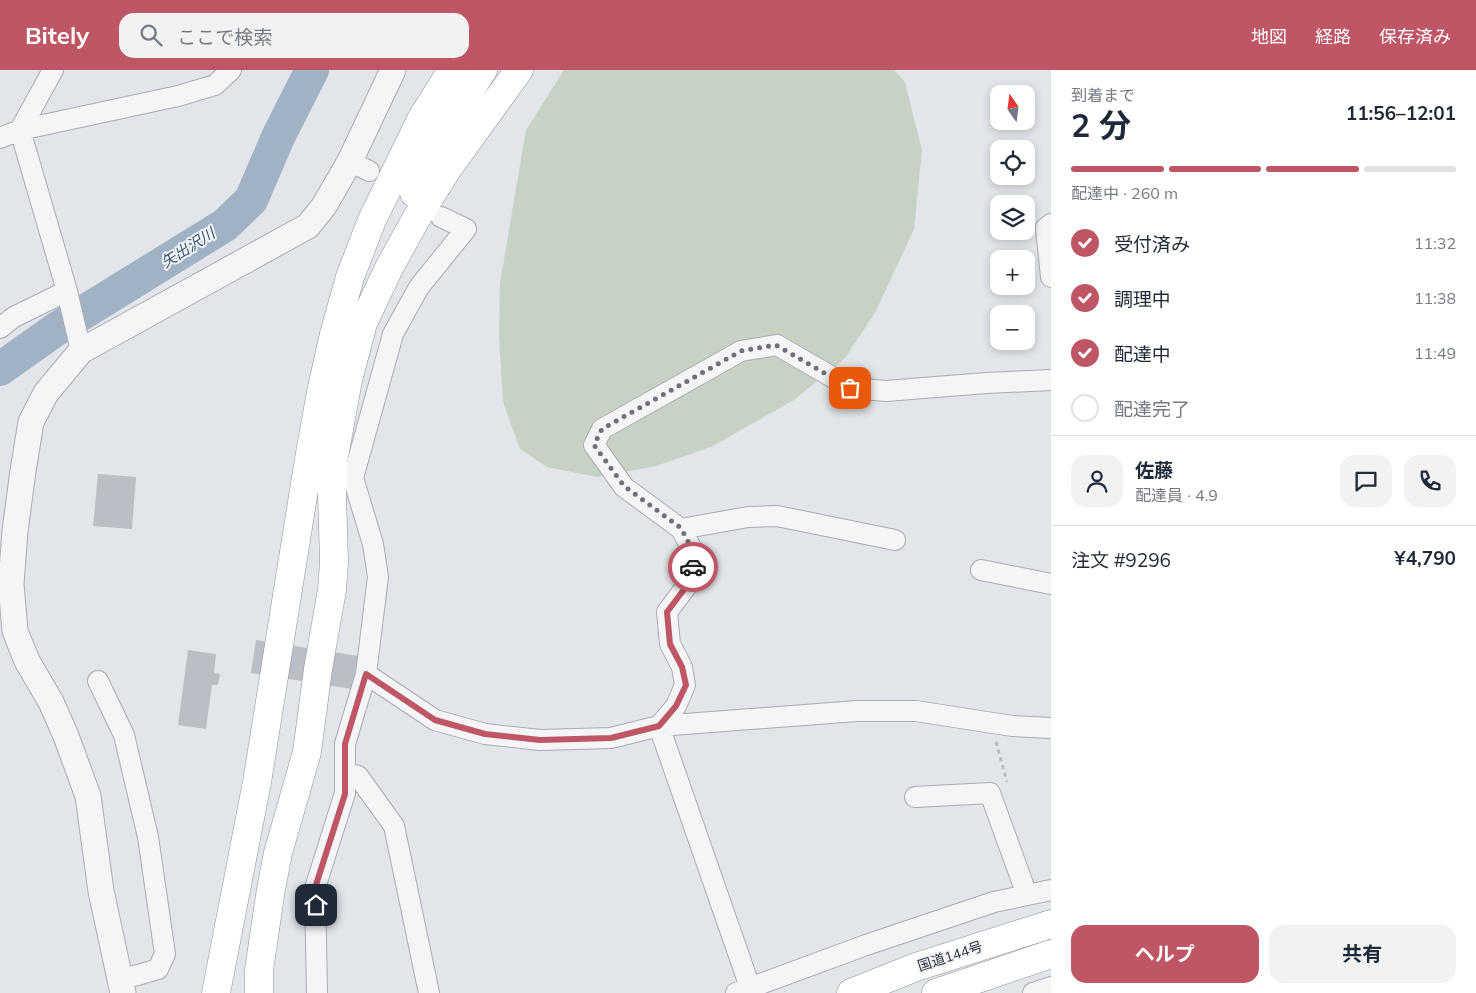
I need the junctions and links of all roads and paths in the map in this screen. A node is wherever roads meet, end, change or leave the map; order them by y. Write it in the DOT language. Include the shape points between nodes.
graph roads {
  1 [pos="52,70"];
  2 [pos="231,70"];
  3 [pos="393,70"];
  4 [pos="452,70"];
  5 [pos="483,70"];
  6 [pos="519,70"];
  7 [pos="20,130"];
  8 [pos="0,138"];
  9 [pos="441,217"];
  10 [pos="1051,224"];
  11 [pos="1051,277"];
  12 [pos="67,291"];
  13 [pos="363,323"];
  14 [pos="0,328"];
  15 [pos="80,345"];
  16 [pos="1051,380"];
  17 [pos="681,528"];
  18 [pos="896,540"];
  19 [pos="981,570"];
  20 [pos="1051,584"];
  21 [pos="366,674"];
  22 [pos="98,681"];
  23 [pos="659,726"];
  24 [pos="1051,728"];
  25 [pos="345,772"];
  26 [pos="916,797"];
  27 [pos="1051,890"];
  28 [pos="1027,895"];
  29 [pos="1051,924"];
  30 [pos="1051,954"];
  31 [pos="258,985"];
  32 [pos="122,986"];
  33 [pos="1051,987"];
  34 [pos="746,991"];
  35 [pos="216,993"];
  36 [pos="317,993"];
  37 [pos="429,993"];
  38 [pos="851,993"];
  39 [pos="936,993"];
  40 [pos="1033,993"];
  1 -- 7 [label="street"];
  2 -- 7 [label="street" via="215,85 178,96"];
  3 -- 15 [label="street" via="360,166 308,226"];
  4 -- 35 [label="highway" via="422,118 372,220 350,277 334,334 308,459 255,791"];
  5 -- 13 [label="highway" via="435,150 384,260"];
  6 -- 13 [label="highway" via="448,168 416,219"];
  7 -- 8 [label="street"];
  7 -- 12 [label="street"];
  9 -- 21 [label="street" via="466,229 419,287 393,334 353,478 373,544 378,577"];
  10 -- 11 [label="street" via="1046,228"];
  12 -- 14 [label="street" via="14,317"];
  12 -- 15 [label="street"];
  13 -- 31 [label="highway" via="348,380 333,462 332,590 307,752 278,853"];
  15 -- 32 [label="street" via="46,393 31,422 14,531 10,584 15,630 27,661 66,736 88,796 101,891"];
  16 -- 17 [label="street" via="886,391 850,388 776,345 741,351 602,429 594,445 624,486"];
  17 -- 18 [label="street" via="748,517 777,516"];
  17 -- 23 [label="street" via="694,553 692,579 667,612 670,644 682,667 686,685 676,706"];
  19 -- 20 [label="street"];
  21 -- 23 [label="street" via="435,720 485,734 540,740 611,738"];
  21 -- 25 [label="street" via="345,744"];
  22 -- 32 [label="street" via="124,735 148,837 165,954 158,969 138,975"];
  23 -- 24 [label="street" via="857,711 916,712 1012,726"];
  23 -- 34 [label="street"];
  25 -- 36 [label="street" via="345,794 315,888"];
  25 -- 37 [label="street" via="358,776 394,826"];
  26 -- 28 [label="street" via="990,792"];
  27 -- 28 [label="street"];
  28 -- 34 [label="street" via="994,902 866,945"];
  29 -- 38 [label="highway, 国道144号" via="916,967"];
  30 -- 39 [label="highway"];
  33 -- 40 [label="street"];
}
